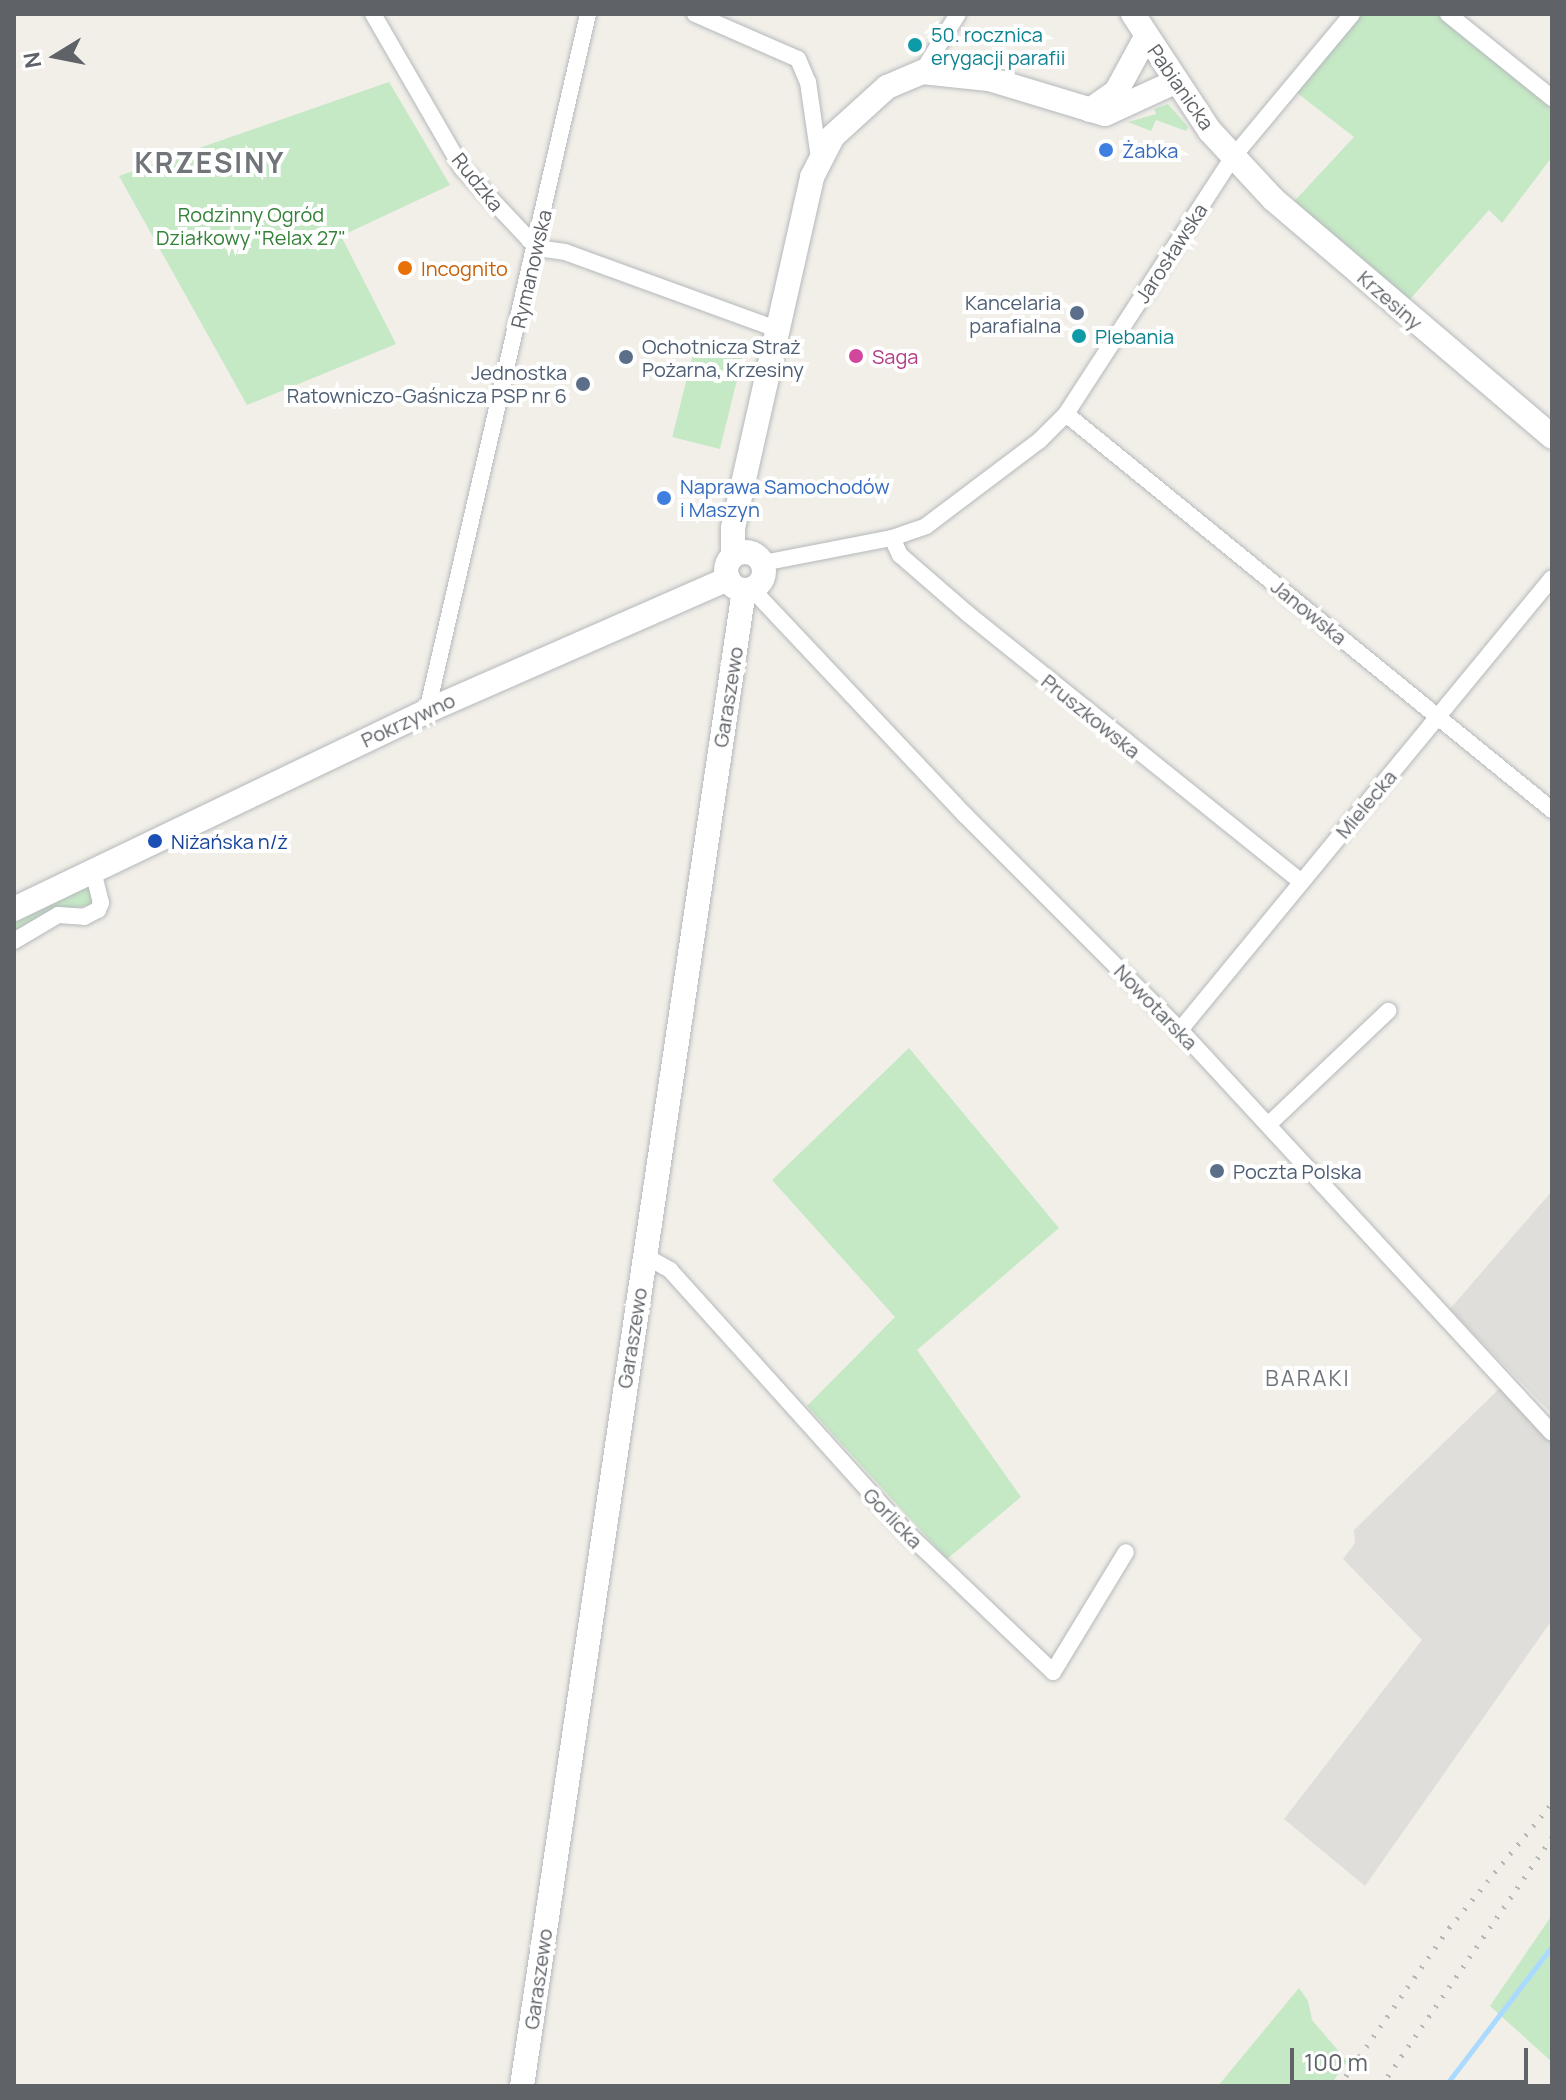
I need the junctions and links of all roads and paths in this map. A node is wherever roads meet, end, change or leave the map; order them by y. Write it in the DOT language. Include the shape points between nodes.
graph roads {
  1 [pos="373,14"];
  2 [pos="588,14"];
  3 [pos="695,14"];
  4 [pos="958,14"];
  5 [pos="1133,14"];
  6 [pos="1352,14"];
  7 [pos="1448,14"];
  8 [pos="1146,37"];
  9 [pos="922,72"];
  10 [pos="1175,82"];
  11 [pos="1552,98"];
  12 [pos="1090,110"];
  13 [pos="1233,157"];
  14 [pos="819,158"];
  15 [pos="537,248"];
  16 [pos="776,329"];
  17 [pos="1066,414"];
  18 [pos="1552,437"];
  19 [pos="892,538"];
  20 [pos="763,563"];
  21 [pos="739,578"];
  22 [pos="1552,578"];
  23 [pos="427,711"];
  24 [pos="1438,716"];
  25 [pos="1552,810"];
  26 [pos="93,871"];
  27 [pos="1301,882"];
  28 [pos="14,909"];
  29 [pos="14,941"];
  30 [pos="1388,1011"];
  31 [pos="1180,1030"];
  32 [pos="1268,1125"];
  33 [pos="645,1256"];
  34 [pos="1552,1433"];
  35 [pos="1126,1552"];
  36 [pos="522,2086"];
  1 -- 15 [label="street, Rudzka" via="462,168"];
  2 -- 15 [label="street, Rymanowska"];
  3 -- 14 [label="street" via="798,59 808,82"];
  4 -- 9 [label="street"];
  5 -- 8 [label="street, Pabianicka"];
  6 -- 13 [label="street, Jarosławska"];
  7 -- 11 [label="street"];
  8 -- 10 [label="street, Pabianicka"];
  8 -- 12 [label="street" via="1116,92"];
  9 -- 12 [label="street" via="989,79"];
  9 -- 14 [label="street, Garaszewo" via="868,103"];
  10 -- 12 [label="street" via="1116,112"];
  10 -- 13 [label="street, Pabianicka"];
  13 -- 17 [label="street, Jarosławska"];
  13 -- 18 [label="street, Krzesiny" via="1297,220"];
  14 -- 16 [label="street, Garaszewo"];
  15 -- 16 [label="street" via="565,252"];
  15 -- 23 [label="street, Rymanowska"];
  16 -- 21 [label="street, Garaszewo" via="733,528"];
  17 -- 19 [label="street, Jarosławska" via="964,501 926,526"];
  17 -- 24 [label="street, Janowska"];
  19 -- 20 [label="street, Jarosławska"];
  19 -- 27 [label="street, Pruszkowska" via="900,555 968,614"];
  20 -- 21 [label="street" via="753,553"];
  21 -- 23 [label="street, Pokrzywno"];
  21 -- 31 [label="street, Nowotarska"];
  21 -- 33 [label="street, Garaszewo"];
  22 -- 24 [label="street, Mielecka"];
  23 -- 26 [label="street, Pokrzywno"];
  24 -- 25 [label="street, Janowska"];
  24 -- 27 [label="street, Mielecka"];
  26 -- 28 [label="street, Pokrzywno"];
  26 -- 29 [label="street" via="98,910 84,917 58,915"];
  27 -- 31 [label="street, Mielecka"];
  30 -- 32 [label="street"];
  31 -- 32 [label="street, Nowotarska"];
  32 -- 34 [label="street, Nowotarska"];
  33 -- 35 [label="street, Gorlicka" via="670,1270 904,1530 1053,1672"];
  33 -- 36 [label="street, Garaszewo"];
}
